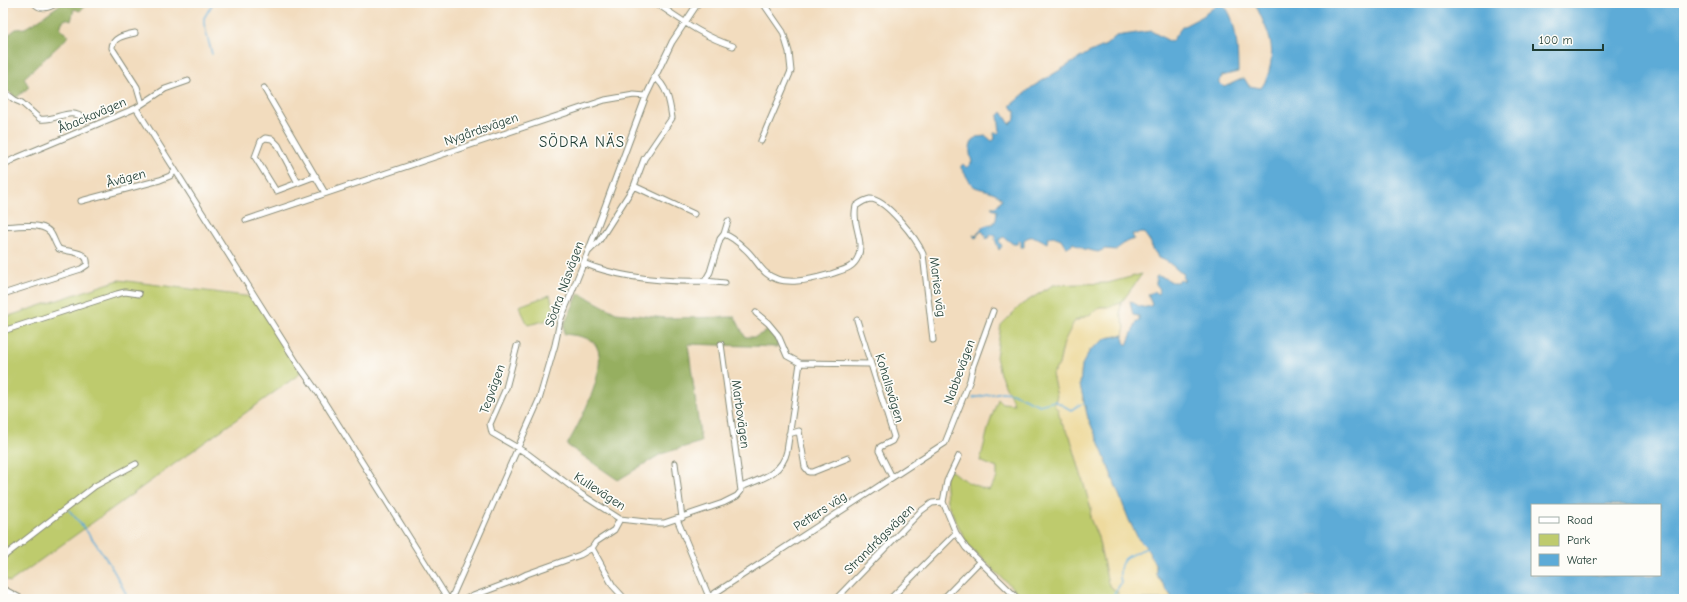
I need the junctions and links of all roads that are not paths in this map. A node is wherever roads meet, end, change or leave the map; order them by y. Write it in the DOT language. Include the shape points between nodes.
graph roads {
  1 [pos="34,3"];
  2 [pos="57,3"];
  3 [pos="656,3"];
  4 [pos="698,3"];
  5 [pos="763,3"];
  6 [pos="685,23"];
  7 [pos="135,33"];
  8 [pos="733,46"];
  9 [pos="654,77"];
  10 [pos="188,81"];
  11 [pos="264,88"];
  12 [pos="3,91"];
  13 [pos="646,96"];
  14 [pos="142,104"];
  15 [pos="136,108"];
  16 [pos="86,120"];
  17 [pos="761,141"];
  18 [pos="3,166"];
  19 [pos="175,171"];
  20 [pos="316,176"];
  21 [pos="298,183"];
  22 [pos="634,186"];
  23 [pos="325,193"];
  24 [pos="81,201"];
  25 [pos="694,214"];
  26 [pos="246,220"];
  27 [pos="728,221"];
  28 [pos="3,227"];
  29 [pos="724,234"];
  30 [pos="588,252"];
  31 [pos="583,264"];
  32 [pos="705,281"];
  33 [pos="725,283"];
  34 [pos="3,294"];
  35 [pos="139,294"];
  36 [pos="993,311"];
  37 [pos="756,313"];
  38 [pos="857,320"];
  39 [pos="3,331"];
  40 [pos="933,340"];
  41 [pos="721,344"];
  42 [pos="517,346"];
  43 [pos="800,363"];
  44 [pos="871,364"];
  45 [pos="789,434"];
  46 [pos="946,441"];
  47 [pos="518,448"];
  48 [pos="959,456"];
  49 [pos="848,458"];
  50 [pos="675,463"];
  51 [pos="136,464"];
  52 [pos="892,477"];
  53 [pos="741,487"];
  54 [pos="943,502"];
  55 [pos="679,518"];
  56 [pos="620,519"];
  57 [pos="956,533"];
  58 [pos="592,548"];
  59 [pos="3,557"];
  60 [pos="979,562"];
  61 [pos="3,590"];
  62 [pos="624,598"];
  63 [pos="707,598"];
  64 [pos="20,599"];
  65 [pos="448,599"];
  66 [pos="451,599"];
  67 [pos="465,599"];
  68 [pos="836,599"];
  69 [pos="890,599"];
  70 [pos="943,599"];
  71 [pos="1018,599"];
  1 -- 2 [label="street" via="40,8"];
  3 -- 6 [label="street"];
  4 -- 6 [label="street, Södra Näsvägen"];
  5 -- 17 [label="street" via="783,32 791,71"];
  6 -- 8 [label="street" via="709,37"];
  6 -- 9 [label="street, Södra Näsvägen"];
  7 -- 14 [label="street" via="115,40 112,48 137,87"];
  9 -- 13 [label="street, Södra Näsvägen"];
  9 -- 22 [label="street" via="661,82 667,95 672,118 644,159"];
  10 -- 14 [label="street, Åbackavägen" via="165,89"];
  11 -- 20 [label="street"];
  12 -- 16 [label="street" via="40,119 67,114"];
  13 -- 23 [label="street, Nygårdsvägen" via="634,95 605,100"];
  13 -- 30 [label="street, Södra Näsvägen"];
  14 -- 15 [label="street, Åbackavägen"];
  15 -- 18 [label="street, Åbackavägen" via="14,159"];
  15 -- 19 [label="street"];
  19 -- 24 [label="street, Åvägen" via="160,180"];
  19 -- 65 [label="street"];
  20 -- 21 [label="street"];
  20 -- 23 [label="street"];
  21 -- 21 [label="street" via="276,191 255,157 261,141 265,138 272,139 278,145"];
  22 -- 25 [label="street"];
  22 -- 30 [label="street" via="599,241"];
  23 -- 26 [label="street, Nygårdsvägen"];
  27 -- 29 [label="street"];
  28 -- 34 [label="street" via="45,228 59,249 80,253 88,261 81,269"];
  29 -- 32 [label="street"];
  29 -- 40 [label="street, Maries väg" via="737,241 768,275 786,280 817,278 852,267 855,263 860,242 854,214 856,206 870,199 874,200 904,224 923,254"];
  30 -- 31 [label="street, Södra Näsvägen"];
  31 -- 32 [label="street" via="616,274"];
  31 -- 47 [label="street, Södra Näsvägen" via="560,321 542,391"];
  32 -- 33 [label="street"];
  35 -- 39 [label="street" via="117,294"];
  36 -- 46 [label="street, Nabbevägen"];
  37 -- 43 [label="street" via="768,323 781,340 787,356"];
  38 -- 44 [label="street, Kohallsvägen"];
  41 -- 53 [label="street, Marbovägen"];
  42 -- 47 [label="street, Tegvägen" via="506,388 490,426 492,433"];
  43 -- 44 [label="street"];
  43 -- 45 [label="street"];
  44 -- 52 [label="street, Kohallsvägen" via="894,436 892,441 880,447 879,451"];
  45 -- 49 [label="street" via="799,431 805,467 809,472"];
  45 -- 53 [label="street" via="786,456 777,469 772,474"];
  46 -- 52 [label="street, Petters väg"];
  47 -- 56 [label="street, Kullevägen"];
  47 -- 66 [label="street, Södra Näsvägen"];
  48 -- 54 [label="street" via="947,481"];
  50 -- 55 [label="street"];
  51 -- 59 [label="street" via="95,486"];
  52 -- 63 [label="street, Petters väg"];
  53 -- 55 [label="street, Kullevägen" via="740,494 733,498"];
  54 -- 57 [label="street"];
  54 -- 68 [label="street, Strandrågsvägen" via="932,503 921,511"];
  55 -- 56 [label="street, Kullevägen" via="664,523"];
  55 -- 63 [label="street"];
  56 -- 58 [label="street" via="614,530 596,542"];
  57 -- 60 [label="street"];
  57 -- 69 [label="street"];
  58 -- 62 [label="street" via="613,586"];
  58 -- 67 [label="street" via="580,555"];
  60 -- 70 [label="street"];
  60 -- 71 [label="street"];
  61 -- 64 [label="main road"];
}
